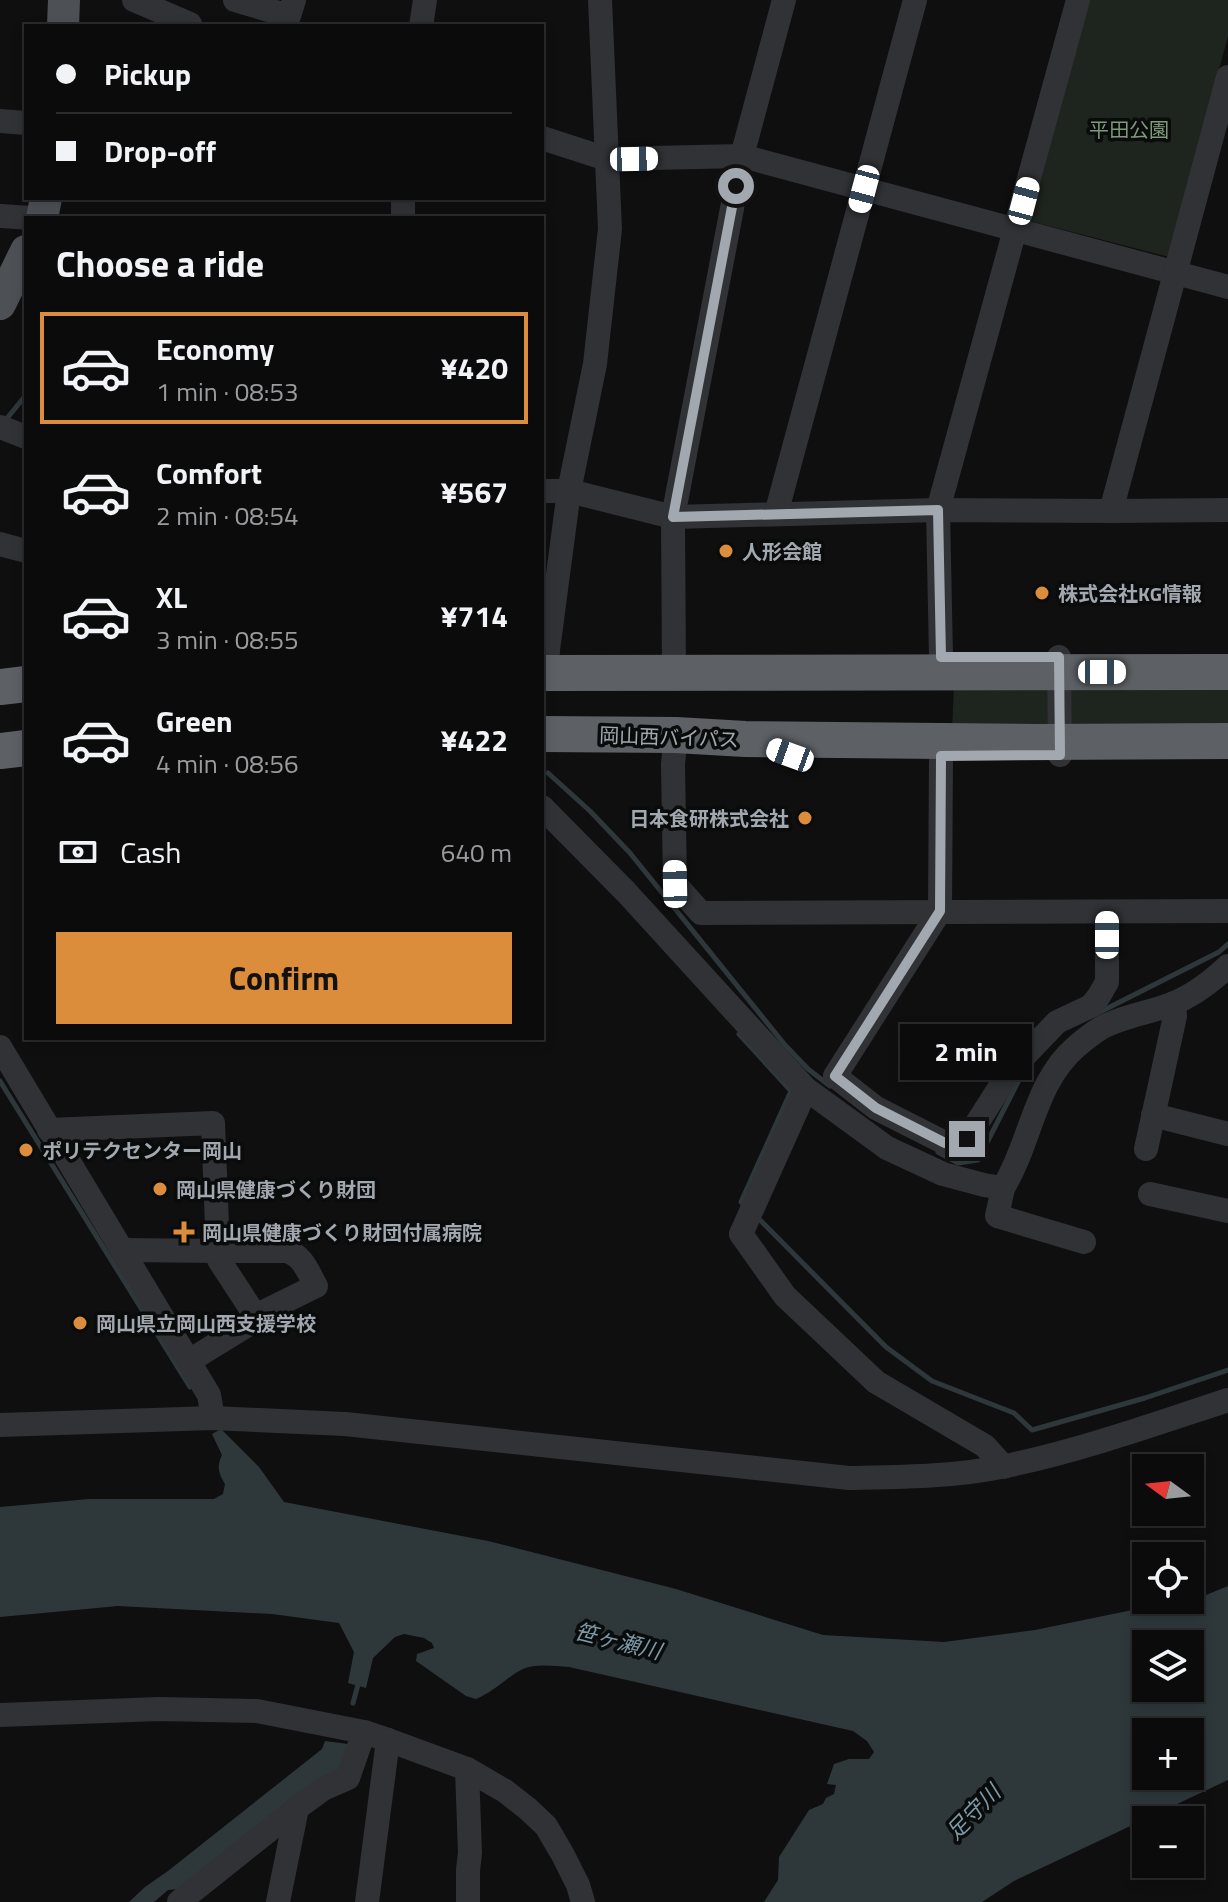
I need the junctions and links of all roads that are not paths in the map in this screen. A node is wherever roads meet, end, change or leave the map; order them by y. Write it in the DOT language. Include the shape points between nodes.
graph roads {
  1 [pos="64,0"];
  2 [pos="134,0"];
  3 [pos="235,0"];
  4 [pos="294,0"];
  5 [pos="425,0"];
  6 [pos="600,0"];
  7 [pos="784,0"];
  8 [pos="915,0"];
  9 [pos="1078,0"];
  10 [pos="63,24"];
  11 [pos="190,24"];
  12 [pos="421,24"];
  13 [pos="1228,77"];
  14 [pos="0,121"];
  15 [pos="24,123"];
  16 [pos="544,139"];
  17 [pos="742,156"];
  18 [pos="607,159"];
  19 [pos="864,189"];
  20 [pos="0,216"];
  21 [pos="24,218"];
  22 [pos="1016,229"];
  23 [pos="24,255"];
  24 [pos="1176,273"];
  25 [pos="1228,287"];
  26 [pos="0,304"];
  27 [pos="544,491"];
  28 [pos="569,491"];
  29 [pos="938,510"];
  30 [pos="1228,510"];
  31 [pos="1111,511"];
  32 [pos="776,514"];
  33 [pos="673,517"];
  34 [pos="0,544"];
  35 [pos="24,550"];
  36 [pos="941,657"];
  37 [pos="1228,657"];
  38 [pos="1049,664"];
  39 [pos="734,672"];
  40 [pos="1228,672"];
  41 [pos="545,673"];
  42 [pos="674,673"];
  43 [pos="24,684"];
  44 [pos="0,687"];
  45 [pos="544,734"];
  46 [pos="676,735"];
  47 [pos="745,739"];
  48 [pos="1228,741"];
  49 [pos="24,748"];
  50 [pos="1048,748"];
  51 [pos="0,751"];
  52 [pos="1228,753"];
  53 [pos="941,756"];
  54 [pos="544,809"];
  55 [pos="940,911"];
  56 [pos="1228,911"];
  57 [pos="1107,912"];
  58 [pos="1228,966"];
  59 [pos="1174,1003"];
  60 [pos="0,1047"];
  61 [pos="806,1089"];
  62 [pos="1153,1115"];
  63 [pos="49,1130"];
  64 [pos="1228,1134"];
  65 [pos="1146,1149"];
  66 [pos="1003,1188"];
  67 [pos="1150,1194"];
  68 [pos="1228,1211"];
  69 [pos="1084,1242"];
  70 [pos="122,1250"];
  71 [pos="218,1251"];
  72 [pos="251,1318"];
  73 [pos="189,1361"];
  74 [pos="1228,1400"];
  75 [pos="213,1418"];
  76 [pos="0,1425"];
  77 [pos="1004,1467"];
  78 [pos="0,1715"];
  79 [pos="364,1732"];
  80 [pos="388,1740"];
  81 [pos="467,1769"];
  82 [pos="297,1808"];
  83 [pos="179,1902"];
  84 [pos="278,1902"];
  85 [pos="367,1902"];
  86 [pos="468,1902"];
  87 [pos="583,1902"];
  1 -- 10 [label="main road"];
  2 -- 11 [label="street"];
  3 -- 4 [label="street" via="289,16"];
  5 -- 12 [label="street"];
  6 -- 18 [label="street"];
  7 -- 17 [label="street"];
  8 -- 19 [label="street"];
  9 -- 22 [label="street"];
  13 -- 24 [label="street"];
  14 -- 15 [label="street"];
  16 -- 18 [label="street"];
  17 -- 18 [label="street"];
  17 -- 19 [label="street"];
  17 -- 33 [label="street"];
  18 -- 28 [label="street" via="610,229 595,364"];
  19 -- 22 [label="street"];
  19 -- 32 [label="street"];
  20 -- 21 [label="street"];
  22 -- 24 [label="street"];
  22 -- 29 [label="street"];
  23 -- 26 [label="main road"];
  24 -- 25 [label="street"];
  24 -- 31 [label="street"];
  27 -- 28 [label="street"];
  28 -- 33 [label="street"];
  28 -- 41 [label="street"];
  29 -- 31 [label="street"];
  29 -- 32 [label="street"];
  29 -- 36 [label="street"];
  30 -- 31 [label="street"];
  32 -- 33 [label="street"];
  33 -- 42 [label="street"];
  34 -- 35 [label="street"];
  36 -- 38 [label="street"];
  36 -- 39 [label="street" via="787,661"];
  37 -- 38 [label="street"];
  38 -- 39 [label="highway"];
  38 -- 40 [label="highway"];
  38 -- 50 [label="street"];
  39 -- 42 [label="highway"];
  41 -- 42 [label="highway"];
  43 -- 44 [label="highway"];
  45 -- 46 [label="highway, 岡山西バイパス"];
  46 -- 47 [label="highway, 岡山西バイパス"];
  46 -- 55 [label="street" via="675,884 701,913"];
  47 -- 50 [label="highway, 岡山西バイパス"];
  47 -- 53 [label="street" via="790,755"];
  48 -- 50 [label="highway, 岡山西バイパス"];
  49 -- 51 [label="highway"];
  50 -- 52 [label="street"];
  50 -- 53 [label="street"];
  53 -- 55 [label="street"];
  54 -- 61 [label="street"];
  55 -- 57 [label="street"];
  55 -- 57 [label="street" via="835,1076 876,1108 956,1145 967,1139 1010,1071 1057,1022 1091,1006 1099,996 1107,982"];
  56 -- 57 [label="street"];
  58 -- 59 [label="street"];
  59 -- 62 [label="street"];
  59 -- 66 [label="street" via="1101,1028 1074,1048 1040,1099"];
  60 -- 63 [label="street"];
  61 -- 66 [label="street" via="887,1148 943,1174"];
  61 -- 77 [label="street" via="741,1234 785,1296 876,1382 985,1446"];
  62 -- 64 [label="street"];
  62 -- 65 [label="street"];
  63 -- 70 [label="street"];
  63 -- 71 [label="street" via="213,1123"];
  66 -- 69 [label="street" via="997,1216"];
  67 -- 68 [label="street"];
  70 -- 71 [label="street"];
  70 -- 73 [label="street"];
  71 -- 72 [label="street"];
  71 -- 72 [label="street" via="287,1251 302,1259 316,1286"];
  72 -- 73 [label="street"];
  73 -- 75 [label="street" via="209,1395"];
  74 -- 77 [label="street"];
  75 -- 76 [label="street"];
  75 -- 77 [label="street" via="345,1424 849,1478 927,1477"];
  78 -- 79 [label="street" via="257,1711"];
  79 -- 80 [label="street"];
  79 -- 82 [label="street" via="348,1778"];
  80 -- 81 [label="street"];
  80 -- 85 [label="street"];
  81 -- 86 [label="street"];
  81 -- 87 [label="street" via="505,1791 546,1826"];
  82 -- 83 [label="street"];
  82 -- 84 [label="street"];
}
